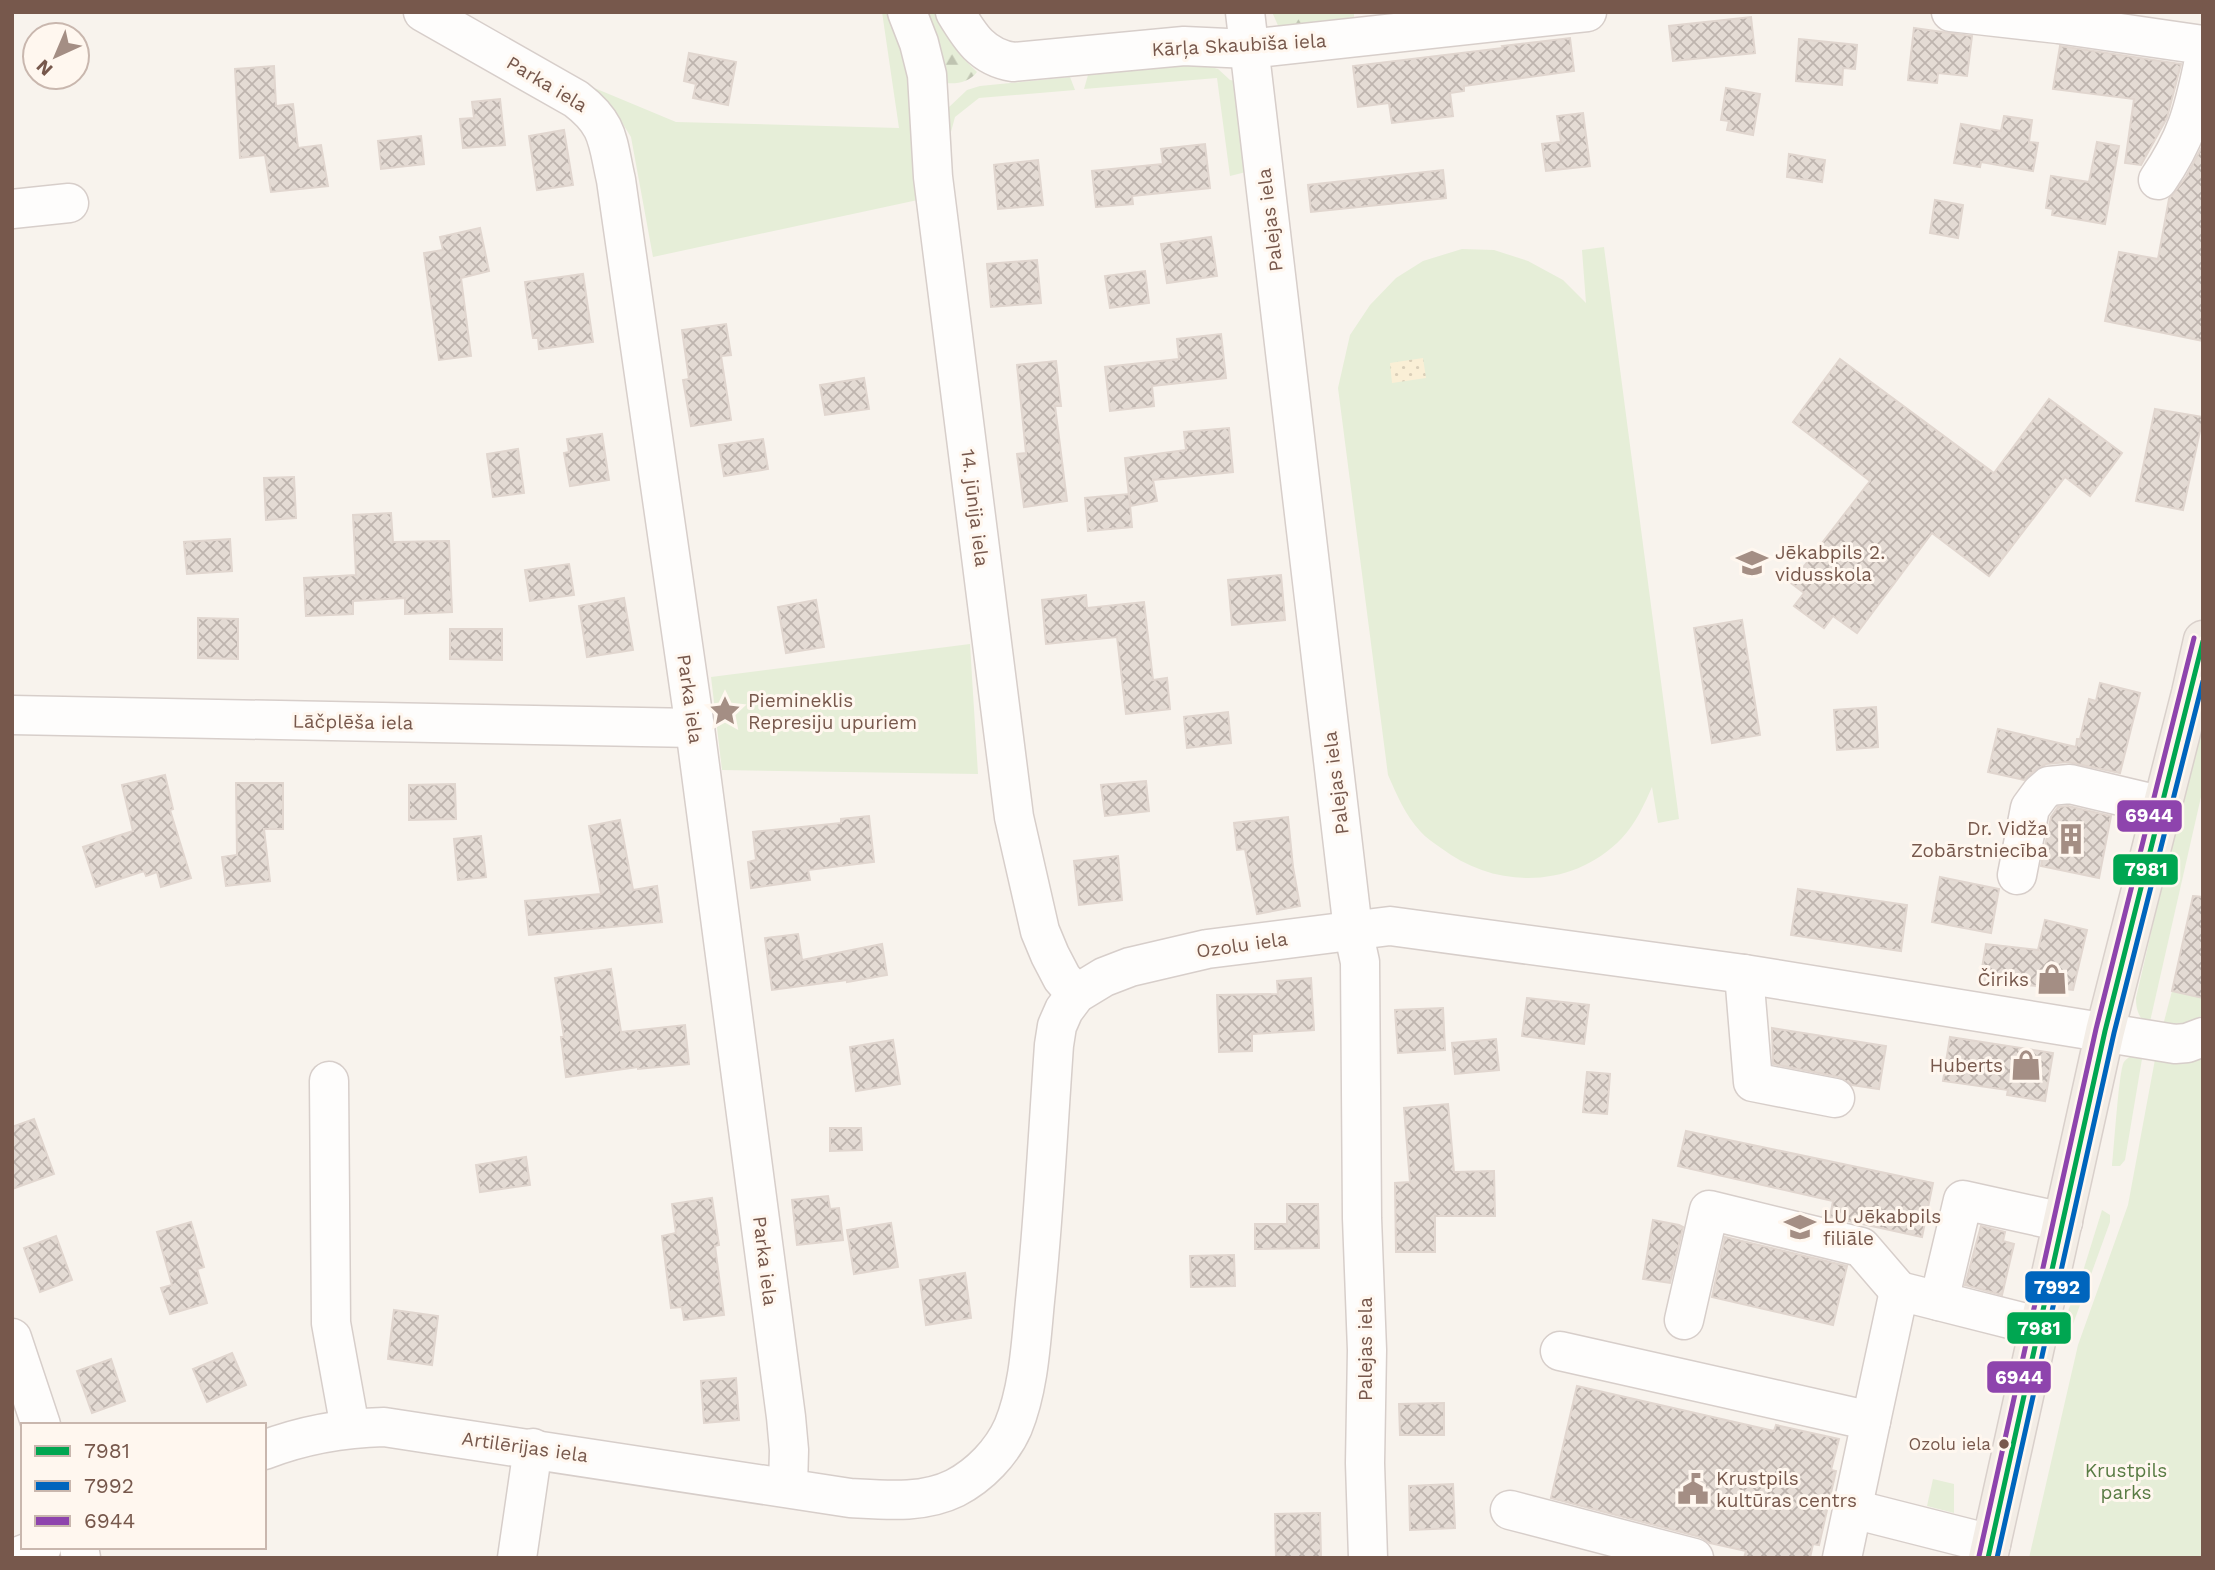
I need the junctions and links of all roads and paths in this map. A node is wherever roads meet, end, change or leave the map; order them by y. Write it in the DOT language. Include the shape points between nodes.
graph roads {
  1 [pos="423,12"];
  2 [pos="907,12"];
  3 [pos="955,12"];
  4 [pos="1587,12"];
  5 [pos="1951,12"];
  6 [pos="1360,25"];
  7 [pos="1247,30"];
  8 [pos="2203,45"];
  9 [pos="2203,65"];
  10 [pos="2158,180"];
  11 [pos="69,203"];
  12 [pos="12,209"];
  13 [pos="2203,640"];
  14 [pos="12,715"];
  15 [pos="695,728"];
  16 [pos="2163,806"];
  17 [pos="2017,875"];
  18 [pos="1353,930"];
  19 [pos="1744,974"];
  20 [pos="1076,994"];
  21 [pos="2105,1031"];
  22 [pos="2203,1037"];
  23 [pos="329,1081"];
  24 [pos="1835,1098"];
  25 [pos="2063,1222"];
  26 [pos="1899,1291"];
  27 [pos="1938,1301"];
  28 [pos="1684,1320"];
  29 [pos="2040,1326"];
  30 [pos="12,1338"];
  31 [pos="1560,1350"];
  32 [pos="1871,1422"];
  33 [pos="40,1423"];
  34 [pos="350,1428"];
  35 [pos="533,1448"];
  36 [pos="266,1449"];
  37 [pos="788,1487"];
  38 [pos="1853,1509"];
  39 [pos="1510,1510"];
  40 [pos="37,1549"];
  41 [pos="1990,1551"];
  42 [pos="15,1558"];
  43 [pos="517,1558"];
  44 [pos="1368,1558"];
  45 [pos="1694,1558"];
  46 [pos="1842,1558"];
  1 -- 15 [label="street, Parka iela" via="576,99 594,113 604,129 616,180"];
  2 -- 20 [label="street, 14. jūnija iela" via="927,75 933,177 1014,817 1040,931"];
  3 -- 7 [label="street, Kārļa Skaubīša iela" via="979,48 1013,62 1184,46"];
  4 -- 6 [label="street, Kārļa Skaubīša iela"];
  5 -- 8 [label="street"];
  6 -- 7 [label="street, Kārļa Skaubīša iela"];
  7 -- 18 [label="street, Palejas iela"];
  9 -- 10 [label="street" via="2185,133"];
  11 -- 12 [label="street"];
  13 -- 16 [label="main road"];
  14 -- 15 [label="street, Lāčplēša iela"];
  15 -- 37 [label="street, Parka iela" via="786,1417"];
  16 -- 17 [label="street" via="2070,784 2049,786 2030,808"];
  16 -- 21 [label="main road"];
  18 -- 19 [label="street, Ozolu iela" via="1390,926"];
  18 -- 20 [label="street, Ozolu iela" via="1207,949 1130,967"];
  18 -- 44 [label="street, Palejas iela" via="1360,962"];
  19 -- 21 [label="street, Ozolu iela"];
  19 -- 24 [label="street" via="1753,1082"];
  20 -- 37 [label="street, Ozolu iela" via="1057,1026 1028,1366 1014,1424 1004,1444 973,1476 933,1496 850,1498"];
  21 -- 22 [label="street, Ozolu iela" via="2175,1044"];
  21 -- 25 [label="main road"];
  23 -- 34 [label="street" via="331,1323"];
  25 -- 27 [label="street" via="1963,1200"];
  25 -- 29 [label="main road"];
  26 -- 27 [label="street"];
  26 -- 28 [label="street" via="1861,1247 1709,1210"];
  26 -- 32 [label="street"];
  27 -- 29 [label="street"];
  29 -- 41 [label="main road"];
  30 -- 33 [label="street"];
  31 -- 32 [label="street"];
  32 -- 38 [label="street"];
  34 -- 35 [label="street, Artilērijas iela" via="384,1427"];
  34 -- 36 [label="street, Artilērijas iela"];
  35 -- 37 [label="street, Artilērijas iela"];
  35 -- 43 [label="street"];
  38 -- 41 [label="street"];
  38 -- 46 [label="street"];
  39 -- 45 [label="street"];
  40 -- 42 [label="street"];
}
